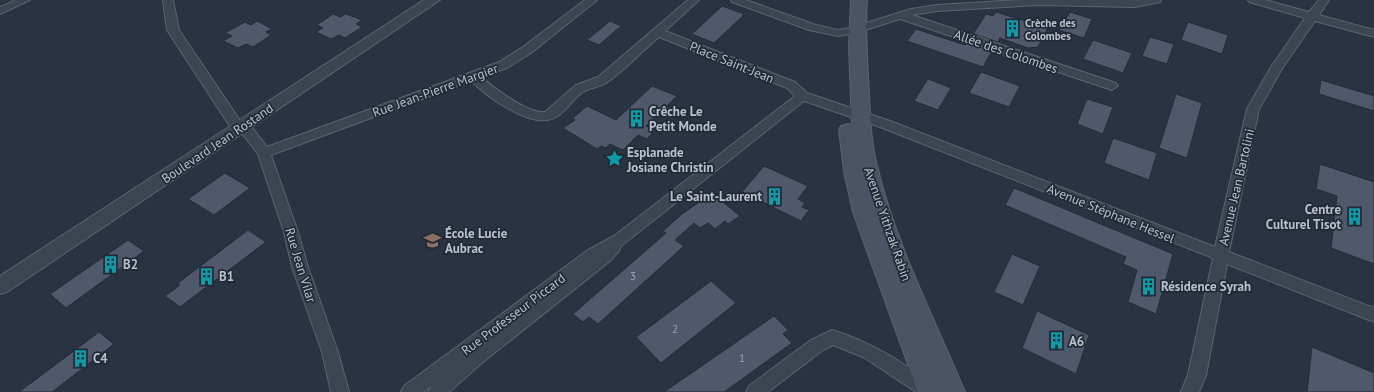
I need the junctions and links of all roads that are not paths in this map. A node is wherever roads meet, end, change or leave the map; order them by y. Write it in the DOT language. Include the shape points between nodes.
graph roads {
  1 [pos="25,0"];
  2 [pos="168,0"];
  3 [pos="433,0"];
  4 [pos="592,0"];
  5 [pos="694,0"];
  6 [pos="736,0"];
  7 [pos="852,0"];
  8 [pos="859,0"];
  9 [pos="1156,0"];
  10 [pos="1253,0"];
  11 [pos="1324,0"];
  12 [pos="0,11"];
  13 [pos="900,16"];
  14 [pos="1312,16"];
  15 [pos="852,31"];
  16 [pos="657,32"];
  17 [pos="1374,34"];
  18 [pos="474,77"];
  19 [pos="1112,86"];
  20 [pos="803,96"];
  21 [pos="854,113"];
  22 [pos="239,126"];
  23 [pos="264,153"];
  24 [pos="619,240"];
  25 [pos="1220,256"];
  26 [pos="0,286"];
  27 [pos="1374,315"];
  28 [pos="923,347"];
  29 [pos="897,367"];
  30 [pos="342,390"];
  31 [pos="410,392"];
  32 [pos="437,392"];
  33 [pos="755,392"];
  34 [pos="930,392"];
  35 [pos="941,392"];
  36 [pos="952,392"];
  37 [pos="1190,392"];
  1 -- 12 [label="street"];
  2 -- 22 [label="street, Rue Jean Vilar" via="170,20 176,35"];
  3 -- 22 [label="street, Boulevard Jean Rostand"];
  4 -- 18 [label="street, Rue Jean-Pierre Margier" via="503,66"];
  5 -- 16 [label="street"];
  6 -- 15 [label="street" via="828,32"];
  7 -- 15 [label="main road, Avenue Yithzak Rabin"];
  8 -- 15 [label="main road, Avenue Yithzak Rabin"];
  9 -- 13 [label="street" via="1135,4 1017,3 937,8"];
  10 -- 14 [label="street"];
  11 -- 14 [label="street, Avenue Jean Bartolini"];
  13 -- 15 [label="street"];
  13 -- 19 [label="street, Allée des Colombes"];
  14 -- 17 [label="street"];
  14 -- 25 [label="street, Avenue Jean Bartolini" via="1262,91 1254,108"];
  15 -- 21 [label="main road, Avenue Yithzak Rabin" via="846,46"];
  16 -- 18 [label="street" via="596,85 581,87 544,117 526,111 481,84"];
  16 -- 20 [label="street, Place Saint-Jean" via="791,86"];
  18 -- 23 [label="street, Rue Jean-Pierre Margier"];
  20 -- 21 [label="street, Place Saint-Jean"];
  20 -- 24 [label="street, Rue Professeur Piccard"];
  21 -- 25 [label="street, Avenue Stéphane Hessel"];
  21 -- 28 [label="main road, Avenue Yithzak Rabin" via="877,201 903,273"];
  21 -- 28 [label="main road, Avenue Yithzak Rabin" via="853,173 862,207 882,264"];
  22 -- 23 [label="street, Rue Jean Vilar" via="251,133"];
  22 -- 26 [label="street, Boulevard Jean Rostand"];
  23 -- 30 [label="street, Rue Jean Vilar"];
  24 -- 31 [label="street, Rue Professeur Piccard" via="593,254"];
  24 -- 32 [label="street, Rue Professeur Piccard" via="605,257 477,357"];
  25 -- 27 [label="street, Avenue Stéphane Hessel"];
  25 -- 37 [label="street, Avenue Jean Bartolini" via="1197,376"];
  28 -- 29 [label="street"];
  28 -- 34 [label="main road, Avenue Yithzak Rabin"];
  28 -- 35 [label="street"];
  28 -- 36 [label="main road, Avenue Yithzak Rabin"];
  29 -- 33 [label="street" via="832,337 816,345"];
  29 -- 34 [label="street"];
}
